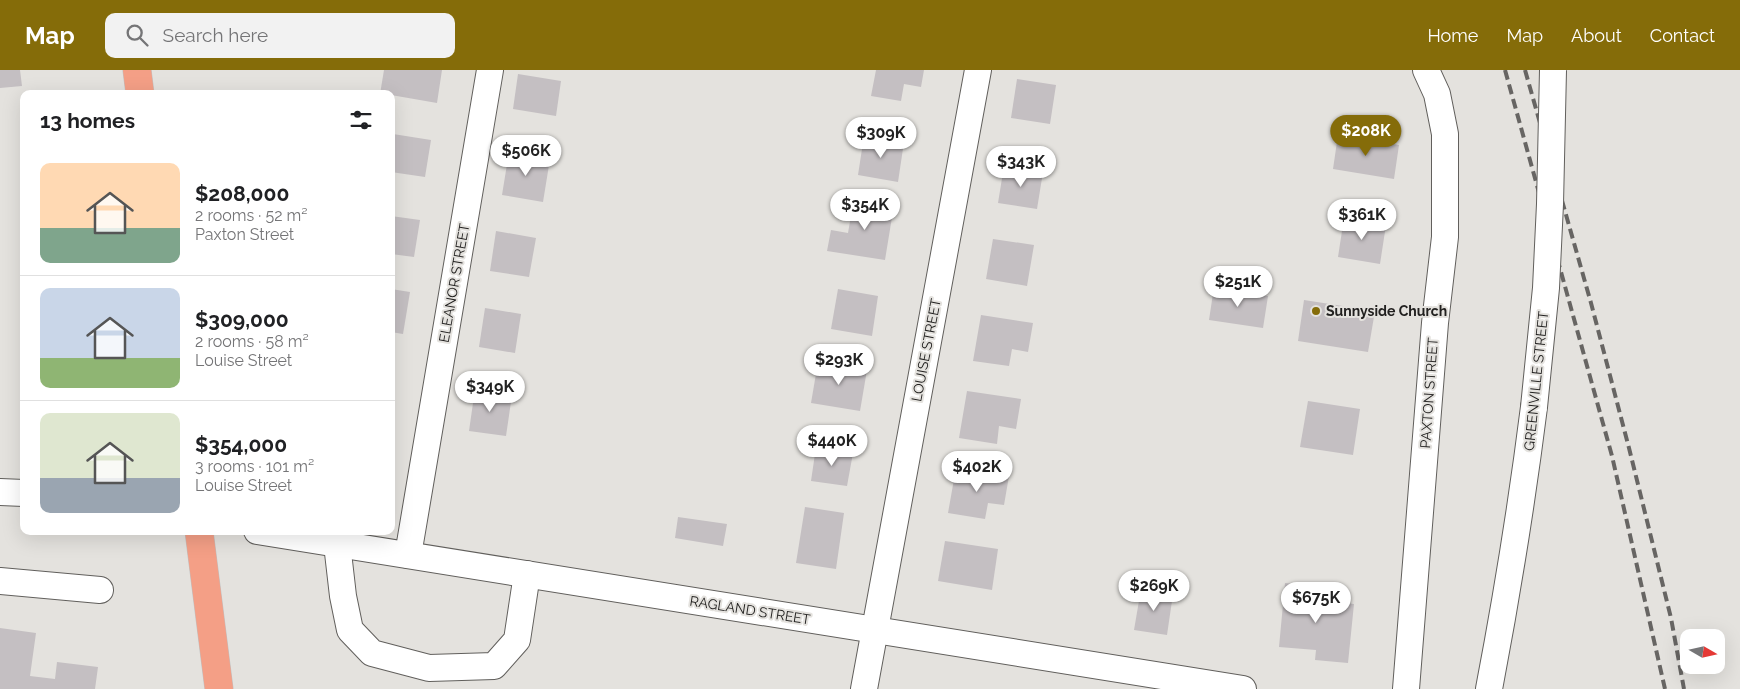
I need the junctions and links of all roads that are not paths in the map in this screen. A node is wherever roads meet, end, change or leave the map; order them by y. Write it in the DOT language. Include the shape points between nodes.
graph roads {
  1 [pos="137,70"];
  2 [pos="490,70"];
  3 [pos="978,70"];
  4 [pos="1426,70"];
  5 [pos="1553,70"];
  6 [pos="140,90"];
  7 [pos="0,492"];
  8 [pos="20,493"];
  9 [pos="200,535"];
  10 [pos="282,535"];
  11 [pos="337,544"];
  12 [pos="408,555"];
  13 [pos="527,574"];
  14 [pos="0,581"];
  15 [pos="100,590"];
  16 [pos="874,630"];
  17 [pos="219,689"];
  18 [pos="864,689"];
  19 [pos="1243,689"];
  20 [pos="1406,689"];
  21 [pos="1489,689"];
  1 -- 6 [label="highway"];
  2 -- 12 [label="street, ELEANOR STREET"];
  3 -- 16 [label="street, LOUISE STREET"];
  4 -- 20 [label="street, PAXTON STREET" via="1437,94 1445,134 1445,237 1434,333"];
  5 -- 21 [label="street, GREENVILLE STREET, bridge" via="1546,288 1534,407 1522,503"];
  7 -- 8 [label="street"];
  9 -- 17 [label="highway"];
  10 -- 11 [label="street, RAGLAND STREET"];
  11 -- 12 [label="street, RAGLAND STREET"];
  11 -- 13 [label="street" via="350,630 372,653 429,668 494,666 517,640"];
  12 -- 13 [label="street, RAGLAND STREET"];
  13 -- 16 [label="street, RAGLAND STREET"];
  14 -- 15 [label="street"];
  16 -- 18 [label="street, LOUISE STREET"];
  16 -- 19 [label="street, RAGLAND STREET"];
}
